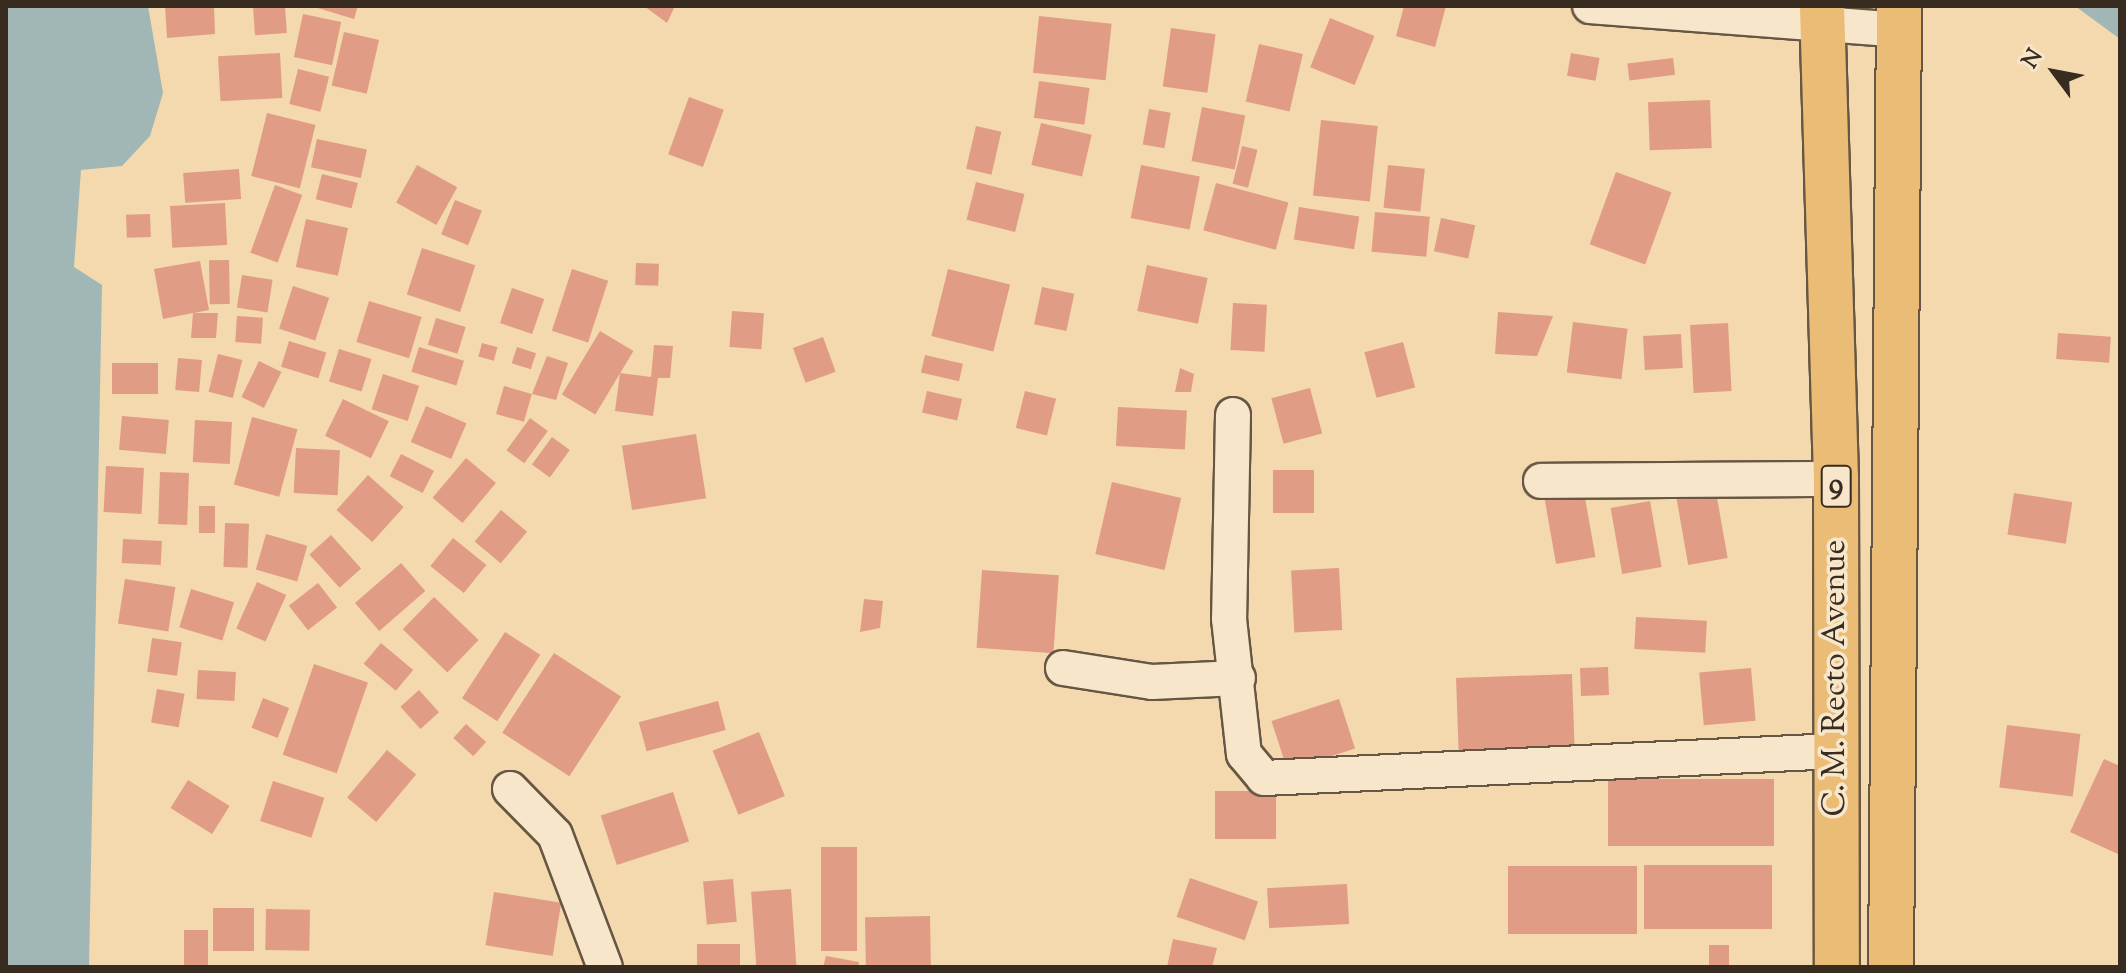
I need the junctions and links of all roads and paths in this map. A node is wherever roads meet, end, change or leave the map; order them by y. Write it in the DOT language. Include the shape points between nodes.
graph roads {
  1 [pos="1590,6"];
  2 [pos="1824,17"];
  3 [pos="1899,18"];
  4 [pos="1233,415"];
  5 [pos="1836,479"];
  6 [pos="1541,481"];
  7 [pos="1063,668"];
  8 [pos="1238,678"];
  9 [pos="1836,751"];
  10 [pos="510,789"];
  11 [pos="605,967"];
  12 [pos="1837,967"];
  13 [pos="1891,967"];
  1 -- 2 [label="street"];
  2 -- 3 [label="street"];
  2 -- 5 [label="highway, C. M. Recto Avenue / 9"];
  3 -- 13 [label="highway, C. M. Recto Avenue / 9"];
  4 -- 8 [label="street" via="1227,557"];
  5 -- 6 [label="street"];
  5 -- 9 [label="highway, C. M. Recto Avenue / 9"];
  7 -- 8 [label="street" via="1128,681"];
  8 -- 9 [label="street" via="1244,754 1253,770 1277,781"];
  9 -- 12 [label="highway, C. M. Recto Avenue / 9"];
  10 -- 11 [label="street" via="555,835"];
}
